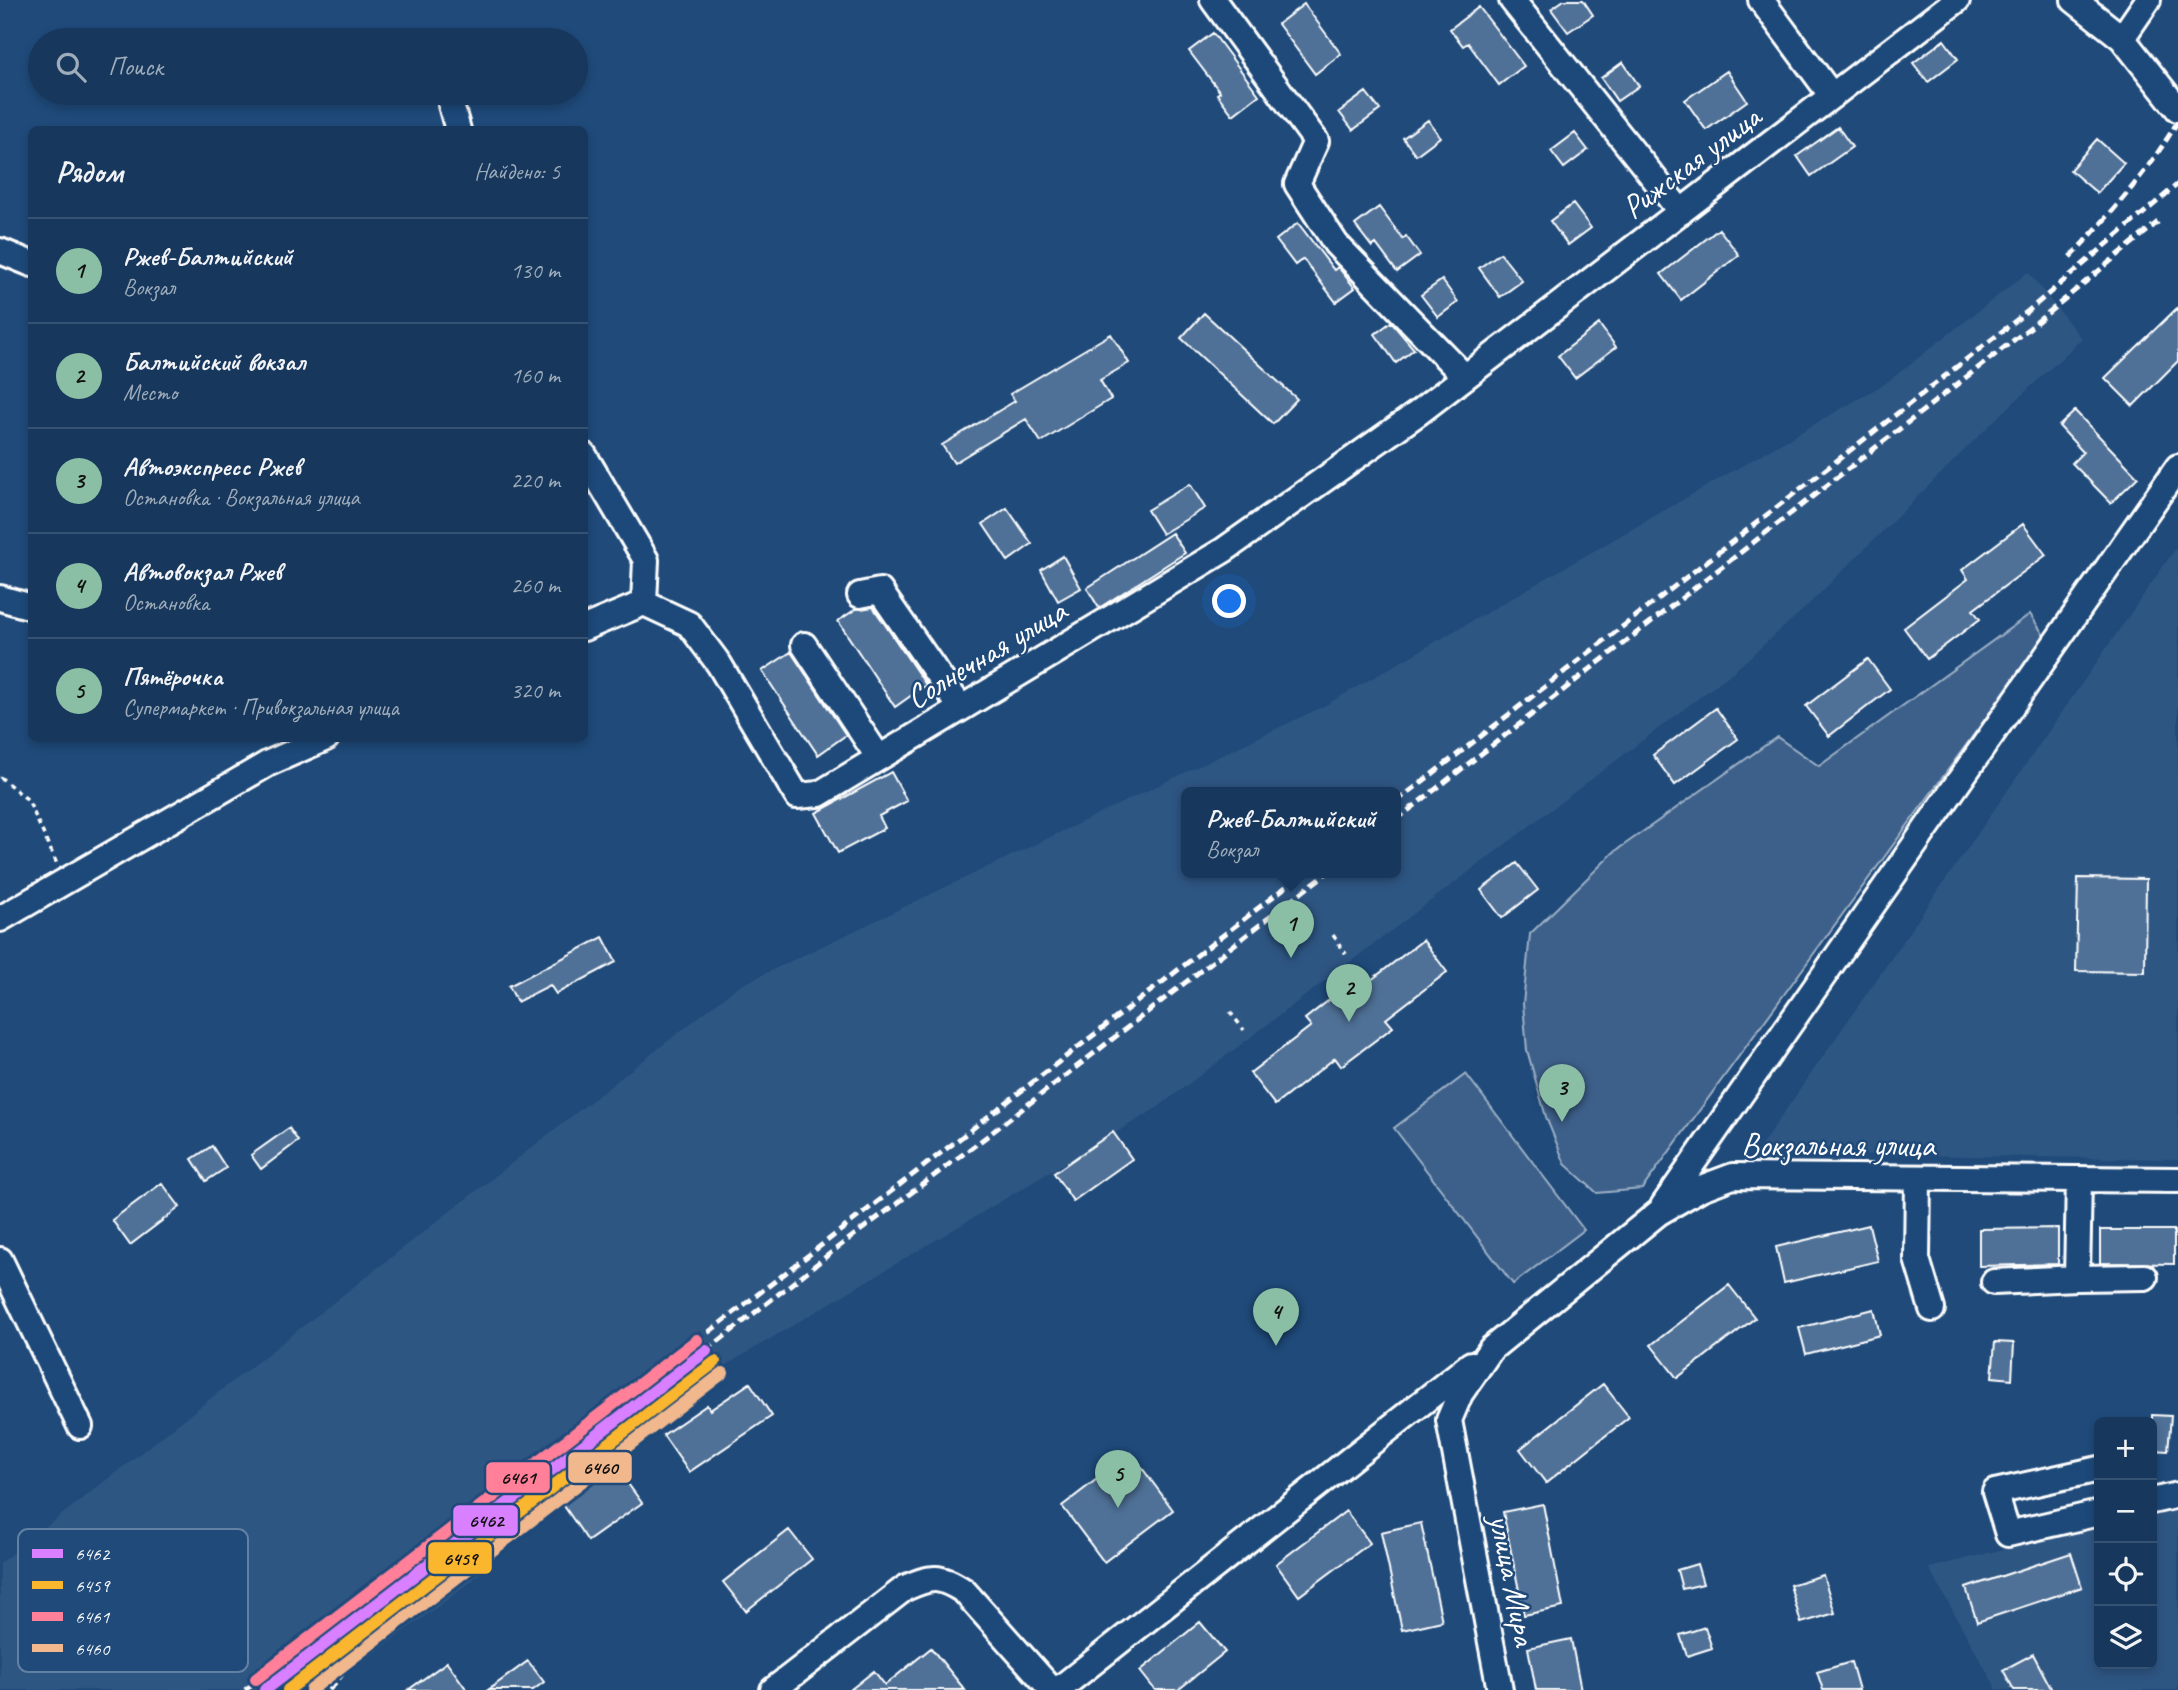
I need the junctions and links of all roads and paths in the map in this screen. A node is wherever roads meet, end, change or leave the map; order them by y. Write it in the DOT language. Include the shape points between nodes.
graph roads {
  1 [pos="1213,0"];
  2 [pos="1512,0"];
  3 [pos="1761,0"];
  4 [pos="1957,0"];
  5 [pos="2074,0"];
  6 [pos="2148,0"];
  7 [pos="2122,38"];
  8 [pos="1832,96"];
  9 [pos="451,106"];
  10 [pos="2178,109"];
  11 [pos="457,126"];
  12 [pos="1681,212"];
  13 [pos="0,251"];
  14 [pos="28,262"];
  15 [pos="1465,377"];
  16 [pos="588,462"];
  17 [pos="2178,467"];
  18 [pos="860,596"];
  19 [pos="0,598"];
  20 [pos="643,603"];
  21 [pos="28,606"];
  22 [pos="588,626"];
  23 [pos="804,645"];
  24 [pos="961,708"];
  25 [pos="317,742"];
  26 [pos="878,758"];
  27 [pos="0,777"];
  28 [pos="65,881"];
  29 [pos="0,919"];
  30 [pos="1333,935"];
  31 [pos="1346,954"];
  32 [pos="1230,1012"];
  33 [pos="1244,1030"];
  34 [pos="1917,1178"];
  35 [pos="2079,1179"];
  36 [pos="2178,1180"];
  37 [pos="1658,1213"];
  38 [pos="0,1260"];
  39 [pos="2146,1277"];
  40 [pos="2077,1278"];
  41 [pos="1994,1282"];
  42 [pos="1932,1308"];
  43 [pos="1491,1349"];
  44 [pos="1398,1423"];
  45 [pos="80,1426"];
  46 [pos="2094,1470"];
  47 [pos="1461,1482"];
  48 [pos="2178,1495"];
  49 [pos="2157,1499"];
  50 [pos="2094,1514"];
  51 [pos="773,1690"];
  52 [pos="1052,1690"];
  53 [pos="1058,1690"];
  54 [pos="1500,1690"];
  1 -- 15 [label="street" via="1316,141 1297,184 1336,244"];
  2 -- 12 [label="street"];
  3 -- 8 [label="street"];
  4 -- 8 [label="street, Рижская улица"];
  5 -- 7 [label="street"];
  6 -- 7 [label="street"];
  7 -- 10 [label="street"];
  8 -- 12 [label="street, Рижская улица"];
  9 -- 11 [label="street"];
  12 -- 15 [label="street, Рижская улица"];
  13 -- 14 [label="street"];
  15 -- 24 [label="street, Солнечная улица" via="1224,550"];
  16 -- 20 [label="street" via="646,560"];
  17 -- 37 [label="street"];
  18 -- 24 [label="street" via="880,592"];
  19 -- 21 [label="street"];
  20 -- 22 [label="street"];
  20 -- 26 [label="street, Солнечная улица" via="689,624 719,664 797,796 819,794"];
  23 -- 26 [label="street"];
  24 -- 26 [label="street, Солнечная улица"];
  25 -- 28 [label="street" via="269,763"];
  27 -- 28 [label="path" via="28,800"];
  28 -- 29 [label="street"];
  30 -- 31 [label="path"];
  32 -- 33 [label="path"];
  34 -- 35 [label="street, Вокзальная улица"];
  34 -- 37 [label="street, Вокзальная улица" via="1733,1176"];
  34 -- 42 [label="street" via="1917,1259"];
  35 -- 36 [label="street, Вокзальная улица"];
  35 -- 40 [label="street"];
  37 -- 43 [label="street, Вокзальная улица"];
  38 -- 45 [label="street"];
  39 -- 40 [label="street"];
  40 -- 41 [label="street"];
  43 -- 44 [label="street"];
  43 -- 47 [label="street, Вокзальная улица" via="1460,1394 1449,1420"];
  44 -- 47 [label="street" via="1415,1419 1435,1425"];
  44 -- 53 [label="street"];
  46 -- 50 [label="street" via="1995,1492 2008,1534"];
  47 -- 54 [label="street, улица Мира"];
  48 -- 49 [label="street"];
  51 -- 52 [label="street" via="905,1588 936,1578 964,1591"];
}
